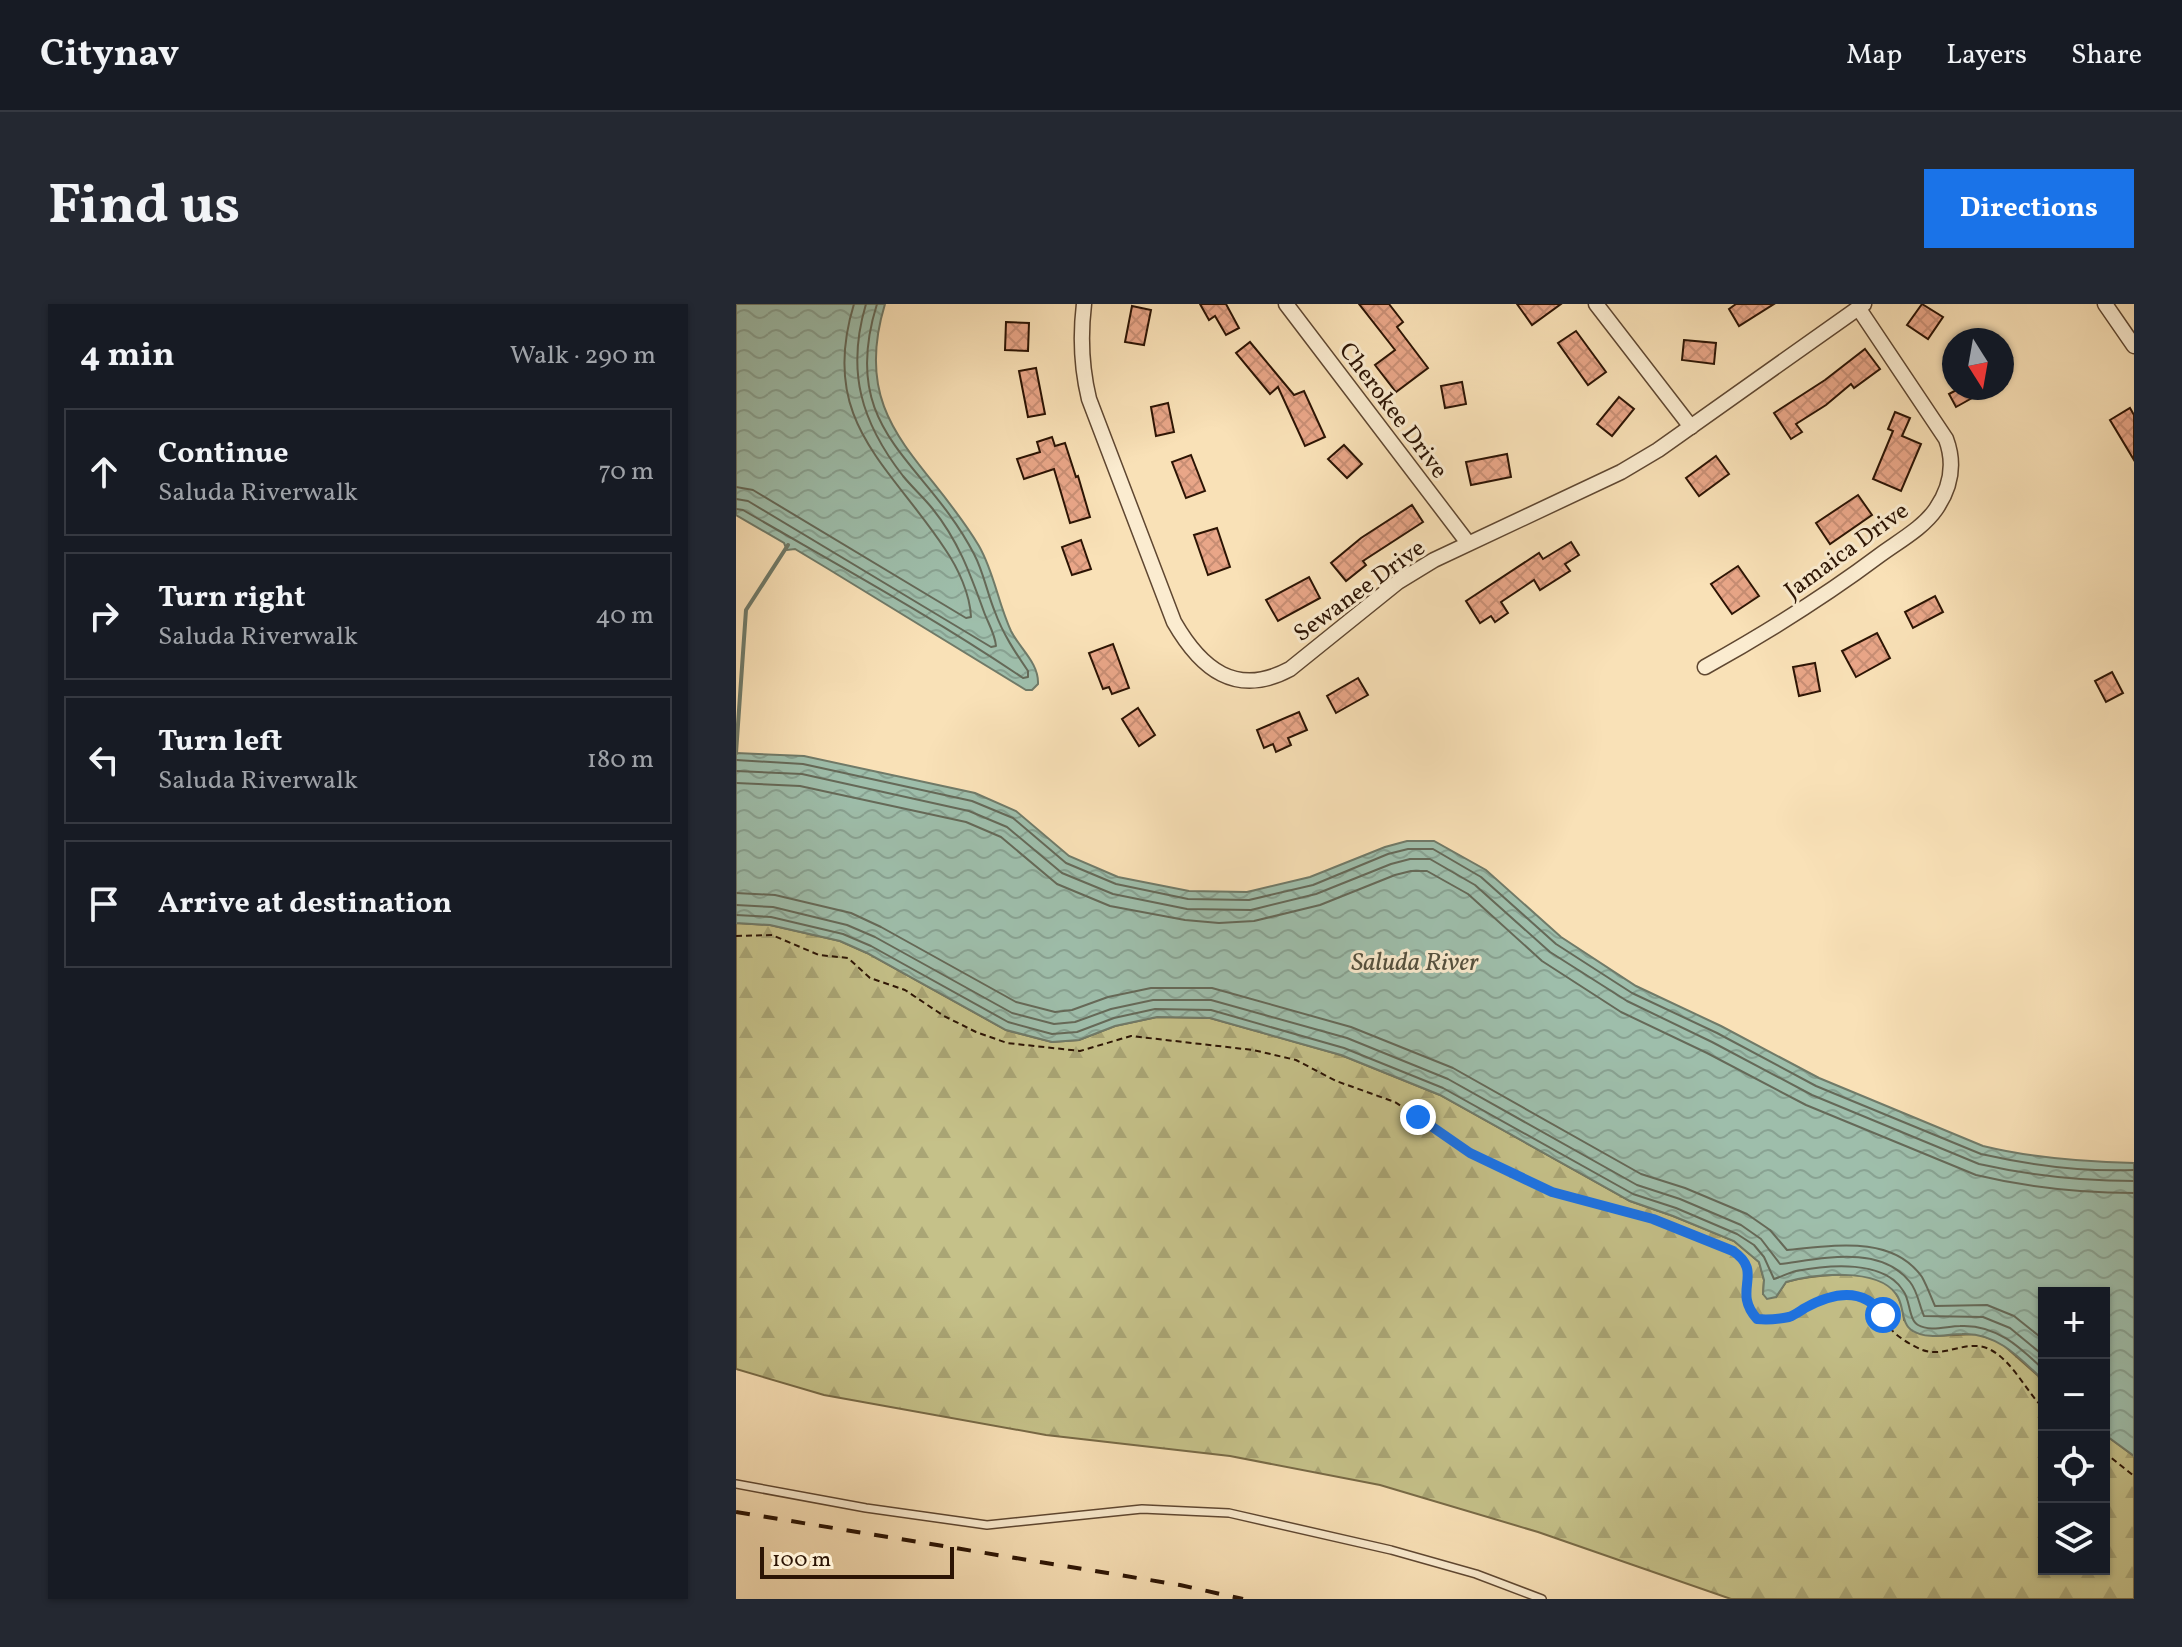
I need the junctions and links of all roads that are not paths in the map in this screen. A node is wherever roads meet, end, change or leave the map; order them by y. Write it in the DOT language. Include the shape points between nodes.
graph roads {
  1 [pos="1084,304"];
  2 [pos="1286,304"];
  3 [pos="1596,304"];
  4 [pos="2105,304"];
  5 [pos="1862,306"];
  6 [pos="2134,346"];
  7 [pos="1691,427"];
  8 [pos="1468,543"];
  9 [pos="1705,667"];
  10 [pos="736,1484"];
  11 [pos="1542,1599"];
  1 -- 8 [label="street, Sewanee Drive" via="1080,332 1089,399 1174,622 1207,665 1229,678 1271,679 1398,582"];
  2 -- 8 [label="street, Cherokee Drive"];
  3 -- 7 [label="street"];
  4 -- 6 [label="street"];
  5 -- 7 [label="street, Sewanee Drive"];
  5 -- 9 [label="street, Jamaica Drive" via="1946,439 1952,464 1944,496 1921,526 1828,594"];
  7 -- 8 [label="street, Sewanee Drive" via="1621,472"];
  10 -- 11 [label="lane" via="987,1525 1142,1509 1229,1513 1391,1550"];
}
